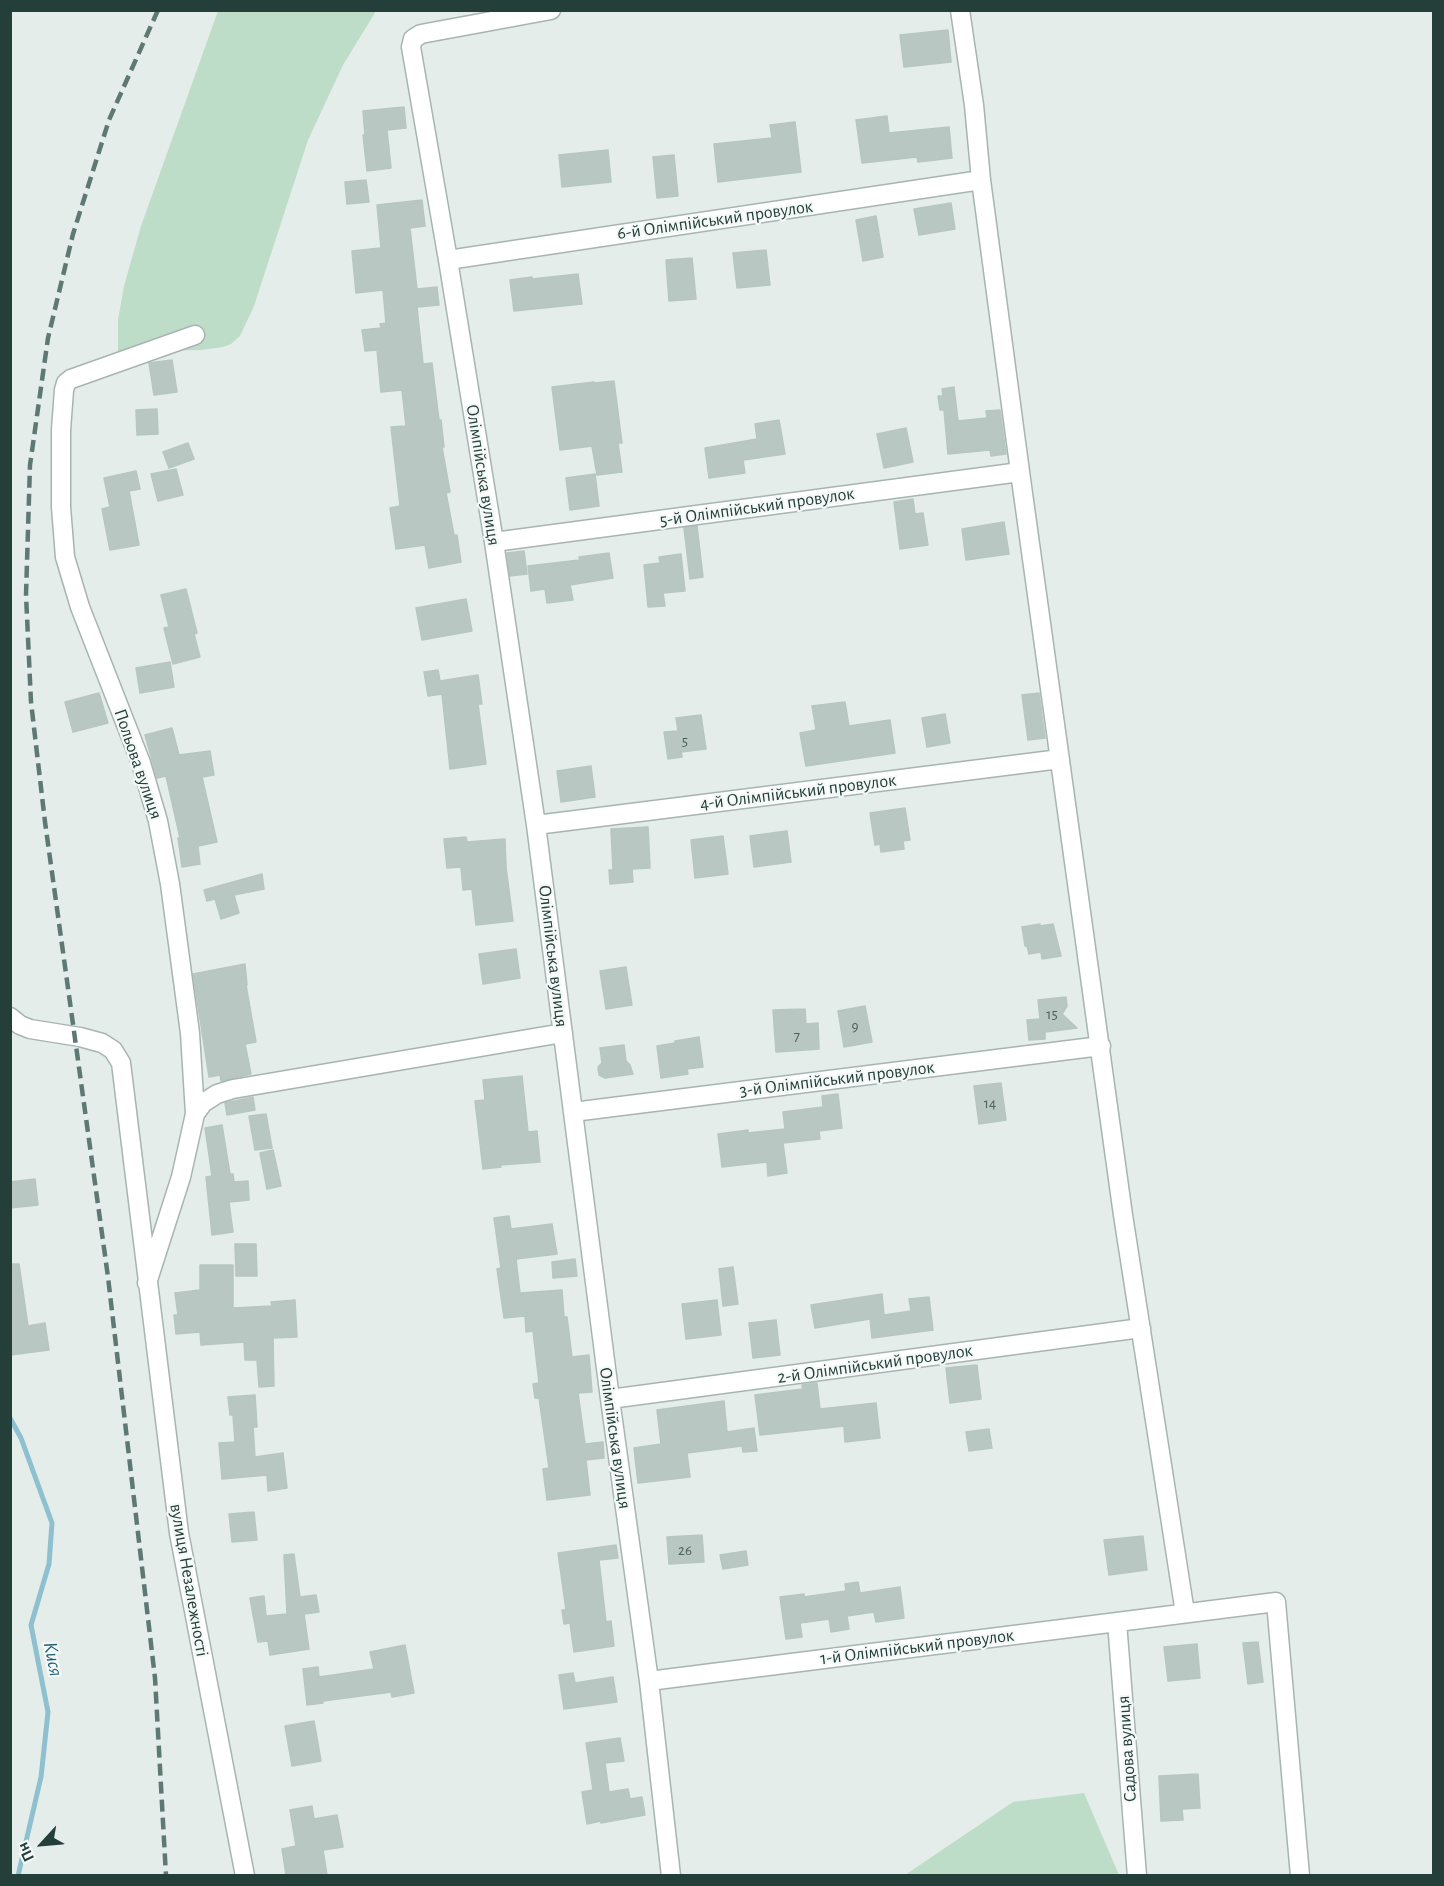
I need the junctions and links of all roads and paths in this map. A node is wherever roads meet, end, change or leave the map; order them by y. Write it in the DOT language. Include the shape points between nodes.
graph roads {
  1 [pos="551,10"];
  2 [pos="960,10"];
  3 [pos="981,180"];
  4 [pos="448,260"];
  5 [pos="195,335"];
  6 [pos="1020,472"];
  7 [pos="494,542"];
  8 [pos="1060,759"];
  9 [pos="536,825"];
  10 [pos="10,1017"];
  11 [pos="563,1033"];
  12 [pos="1101,1046"];
  13 [pos="573,1112"];
  14 [pos="195,1114"];
  15 [pos="147,1283"];
  16 [pos="1141,1328"];
  17 [pos="610,1399"];
  18 [pos="1185,1613"];
  19 [pos="1117,1622"];
  20 [pos="649,1681"];
  21 [pos="245,1875"];
  22 [pos="671,1875"];
  23 [pos="1137,1875"];
  24 [pos="1300,1875"];
  1 -- 4 [label="street, Олімпійська вулиця" via="421,34 412,40"];
  2 -- 3 [label="street"];
  3 -- 4 [label="street, 6-й Олімпійський провулок"];
  3 -- 6 [label="street"];
  4 -- 7 [label="street, Олімпійська вулиця"];
  5 -- 14 [label="street, Польова вулиця" via="68,381 64,390 60,474 63,542 69,571 141,763 158,821 182,966"];
  6 -- 7 [label="street, 5-й Олімпійський провулок"];
  6 -- 8 [label="street"];
  7 -- 9 [label="street, Олімпійська вулиця"];
  8 -- 9 [label="street, 4-й Олімпійський провулок"];
  8 -- 12 [label="street"];
  9 -- 11 [label="street, Олімпійська вулиця"];
  10 -- 15 [label="street, вулиця Незалежності" via="30,1029 102,1043 113,1050 121,1063"];
  11 -- 13 [label="street, Олімпійська вулиця"];
  11 -- 14 [label="street" via="233,1089 203,1103"];
  12 -- 13 [label="street, 3-й Олімпійський провулок"];
  12 -- 16 [label="street"];
  13 -- 17 [label="street, Олімпійська вулиця"];
  14 -- 15 [label="street, Польова вулиця" via="181,1177"];
  15 -- 21 [label="street, вулиця Незалежності" via="179,1533"];
  16 -- 17 [label="street, 2-й Олімпійський провулок"];
  16 -- 18 [label="street"];
  17 -- 20 [label="street, Олімпійська вулиця"];
  18 -- 19 [label="street, 1-й Олімпійський провулок"];
  18 -- 24 [label="street, 1-й Олімпійський провулок" via="1276,1602"];
  19 -- 20 [label="street, 1-й Олімпійський провулок"];
  19 -- 23 [label="street, Садова вулиця"];
  20 -- 22 [label="street, Олімпійська вулиця"];
}
